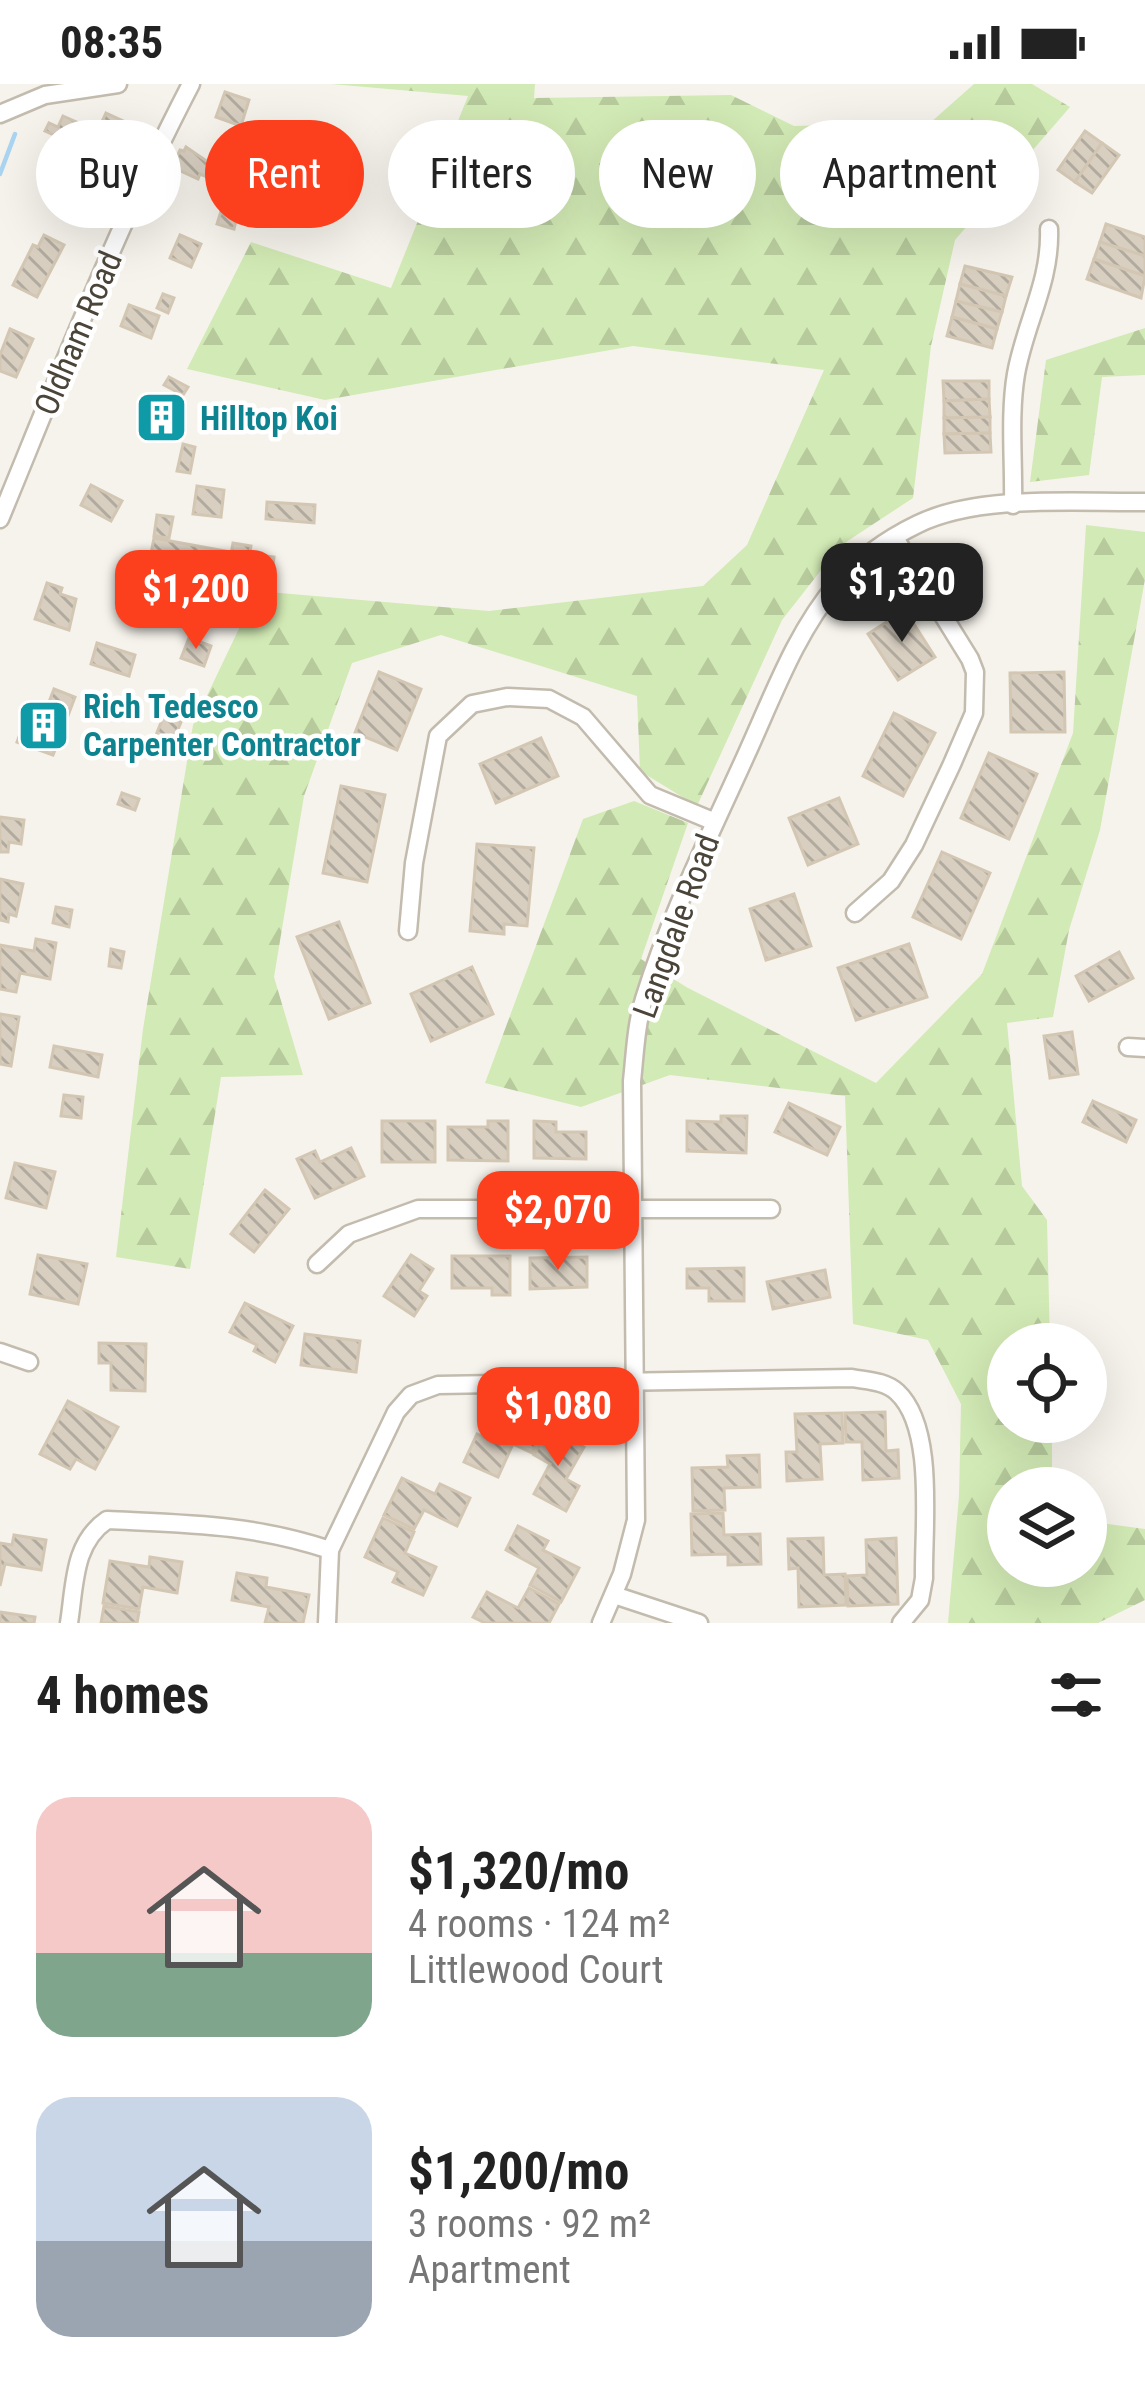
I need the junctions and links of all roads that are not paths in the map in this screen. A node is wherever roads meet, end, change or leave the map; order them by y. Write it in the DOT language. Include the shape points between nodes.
graph roads {
  1 [pos="118,84"];
  2 [pos="191,84"];
  3 [pos="0,114"];
  4 [pos="1048,229"];
  5 [pos="1145,502"];
  6 [pos="1013,505"];
  7 [pos="0,519"];
  8 [pos="895,538"];
  9 [pos="715,822"];
  10 [pos="855,913"];
  11 [pos="408,932"];
  12 [pos="632,1208"];
  13 [pos="771,1209"];
  14 [pos="317,1264"];
  15 [pos="0,1352"];
  16 [pos="29,1362"];
  17 [pos="633,1381"];
  18 [pos="330,1550"];
  19 [pos="614,1595"];
  20 [pos="69,1623"];
  21 [pos="327,1623"];
  22 [pos="601,1623"];
  23 [pos="699,1623"];
  24 [pos="901,1623"];
  1 -- 3 [label="street" via="45,95"];
  2 -- 7 [label="street, Oldham Road"];
  4 -- 6 [label="street" via="1044,287 1016,374"];
  5 -- 6 [label="street, Langdale Road"];
  6 -- 8 [label="street, Langdale Road" via="940,515"];
  8 -- 9 [label="street, Langdale Road" via="823,603"];
  8 -- 10 [label="street" via="970,658 974,713 914,844 891,881"];
  9 -- 11 [label="street" via="650,795 583,717 549,699 472,704 438,736"];
  9 -- 12 [label="street, Langdale Road" via="641,1012"];
  12 -- 13 [label="street"];
  12 -- 14 [label="street" via="418,1209 349,1234"];
  12 -- 17 [label="street, Langdale Road"];
  15 -- 16 [label="street"];
  17 -- 18 [label="street" via="438,1385 411,1395"];
  17 -- 19 [label="street, Langdale Road" via="635,1520"];
  17 -- 24 [label="street" via="852,1378 900,1394 922,1439 924,1578 920,1600"];
  18 -- 20 [label="street" via="243,1527 107,1520 80,1553"];
  18 -- 21 [label="street"];
  19 -- 22 [label="street, Langdale Road"];
  19 -- 23 [label="street"];
}
